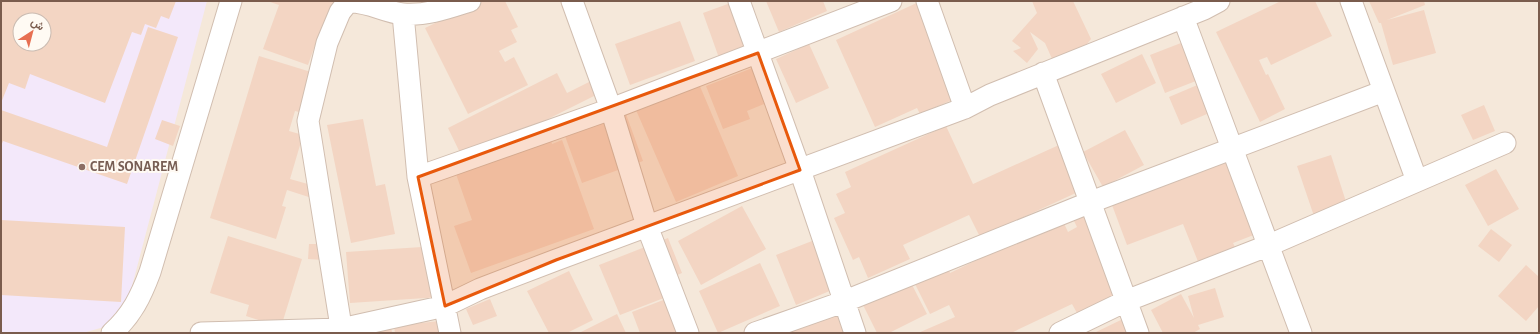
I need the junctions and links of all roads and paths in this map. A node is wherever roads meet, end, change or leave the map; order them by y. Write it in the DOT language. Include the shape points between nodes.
graph roads {
  1 [pos="231,1"];
  2 [pos="470,1"];
  3 [pos="572,1"];
  4 [pos="740,1"];
  5 [pos="890,1"];
  6 [pos="926,1"];
  7 [pos="1219,1"];
  8 [pos="1352,1"];
  9 [pos="403,14"];
  10 [pos="1183,17"];
  11 [pos="758,53"];
  12 [pos="1043,73"];
  13 [pos="1384,91"];
  14 [pos="965,108"];
  15 [pos="611,109"];
  16 [pos="1504,143"];
  17 [pos="1231,150"];
  18 [pos="800,170"];
  19 [pos="418,177"];
  20 [pos="1418,181"];
  21 [pos="1091,202"];
  22 [pos="647,226"];
  23 [pos="1267,246"];
  24 [pos="1126,301"];
  25 [pos="843,302"];
  26 [pos="445,306"];
  27 [pos="341,331"];
  28 [pos="112,333"];
  29 [pos="201,333"];
  30 [pos="450,333"];
  31 [pos="688,333"];
  32 [pos="755,333"];
  33 [pos="855,333"];
  34 [pos="1060,333"];
  35 [pos="1138,333"];
  36 [pos="1301,333"];
  1 -- 28 [label="street" via="150,272 140,299"];
  2 -- 9 [label="street" via="433,13"];
  3 -- 15 [label="street"];
  4 -- 11 [label="street"];
  5 -- 11 [label="street"];
  6 -- 14 [label="street"];
  7 -- 10 [label="street"];
  8 -- 13 [label="street"];
  9 -- 19 [label="street"];
  9 -- 27 [label="street" via="361,2 348,2 340,12 327,43 308,120"];
  10 -- 12 [label="street"];
  10 -- 17 [label="street"];
  11 -- 15 [label="street"];
  11 -- 18 [label="street"];
  12 -- 14 [label="street"];
  12 -- 21 [label="street"];
  13 -- 17 [label="street"];
  13 -- 20 [label="street"];
  14 -- 18 [label="street"];
  15 -- 19 [label="street"];
  15 -- 22 [label="street"];
  16 -- 20 [label="street"];
  17 -- 21 [label="street"];
  17 -- 23 [label="street"];
  18 -- 22 [label="street"];
  18 -- 25 [label="street"];
  19 -- 26 [label="street"];
  20 -- 23 [label="street"];
  21 -- 24 [label="street"];
  21 -- 25 [label="street"];
  22 -- 26 [label="street" via="480,289"];
  22 -- 31 [label="street"];
  23 -- 24 [label="street"];
  23 -- 36 [label="street"];
  24 -- 34 [label="street"];
  24 -- 35 [label="street"];
  25 -- 32 [label="street"];
  25 -- 33 [label="street"];
  26 -- 27 [label="street"];
  26 -- 30 [label="street"];
  27 -- 29 [label="street"];
}
